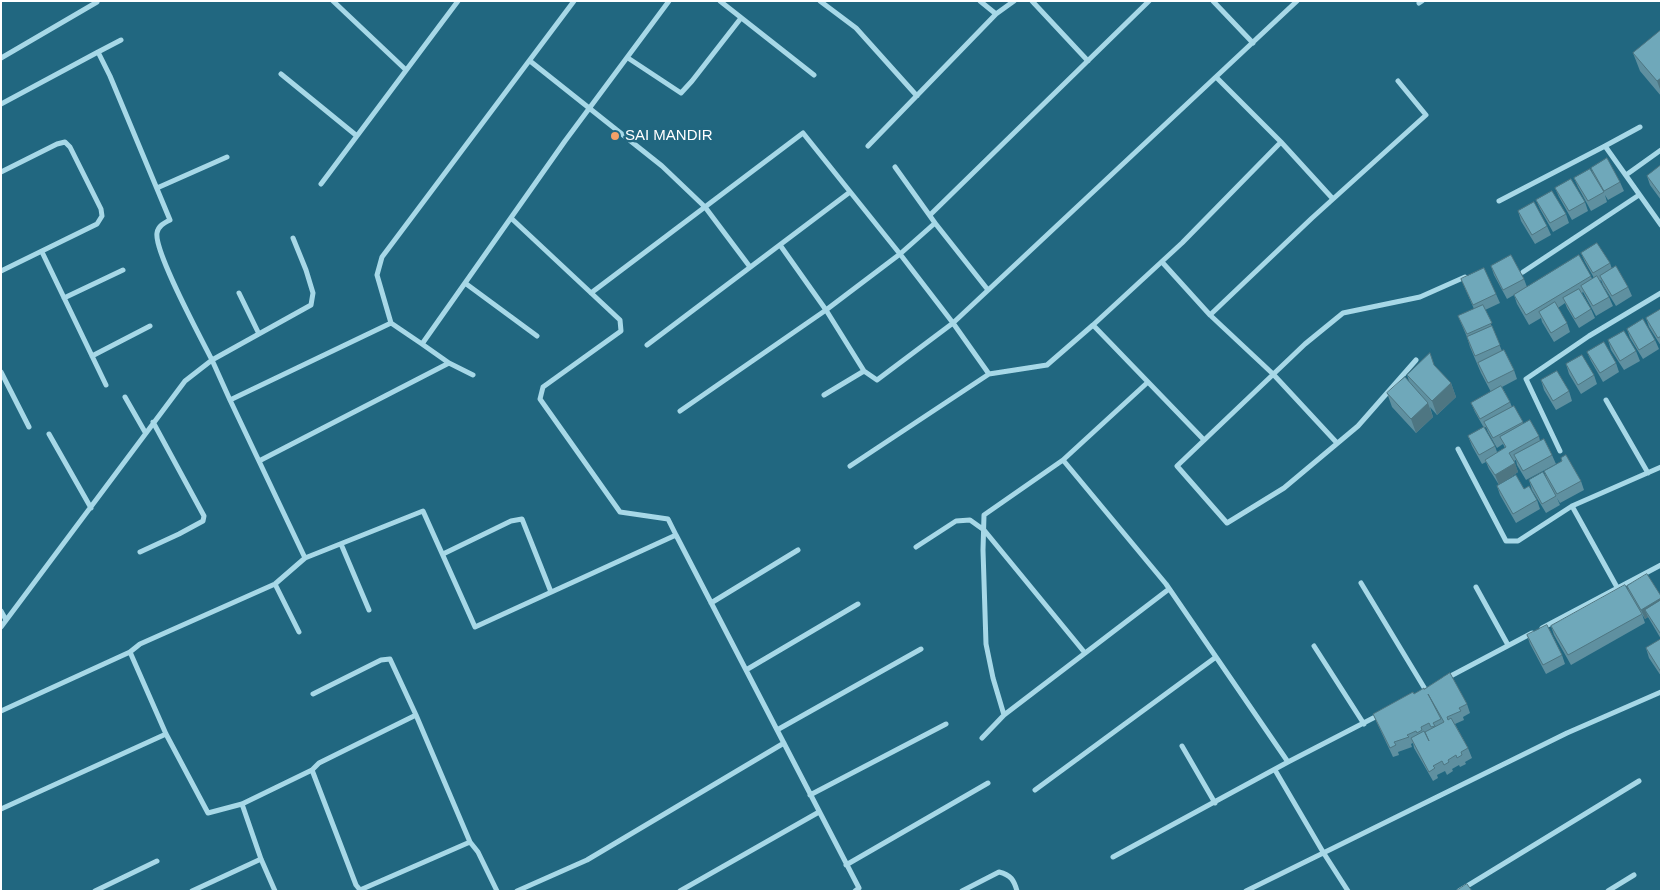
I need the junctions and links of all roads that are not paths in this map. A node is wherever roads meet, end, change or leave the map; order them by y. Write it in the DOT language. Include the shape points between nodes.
graph roads {
  1 [pos="333,1"];
  2 [pos="458,1"];
  3 [pos="574,1"];
  4 [pos="669,1"];
  5 [pos="720,1"];
  6 [pos="820,1"];
  7 [pos="980,1"];
  8 [pos="1014,1"];
  9 [pos="1032,1"];
  10 [pos="1150,1"];
  11 [pos="1213,1"];
  12 [pos="1297,1"];
  13 [pos="98,2"];
  14 [pos="996,14"];
  15 [pos="741,18"];
  16 [pos="121,40"];
  17 [pos="1253,43"];
  18 [pos="98,52"];
  19 [pos="1,58"];
  20 [pos="628,58"];
  21 [pos="530,61"];
  22 [pos="1088,61"];
  23 [pos="406,70"];
  24 [pos="281,74"];
  25 [pos="814,76"];
  26 [pos="1216,77"];
  27 [pos="1398,80"];
  28 [pos="917,96"];
  29 [pos="1,104"];
  30 [pos="590,109"];
  31 [pos="1640,126"];
  32 [pos="356,136"];
  33 [pos="1281,142"];
  34 [pos="868,146"];
  35 [pos="1605,146"];
  36 [pos="1661,150"];
  37 [pos="227,157"];
  38 [pos="896,167"];
  39 [pos="1,172"];
  40 [pos="1626,176"];
  41 [pos="320,184"];
  42 [pos="157,188"];
  43 [pos="850,192"];
  44 [pos="1639,195"];
  45 [pos="1333,199"];
  46 [pos="1499,201"];
  47 [pos="705,207"];
  48 [pos="930,215"];
  49 [pos="511,218"];
  50 [pos="935,223"];
  51 [pos="1661,226"];
  52 [pos="293,238"];
  53 [pos="780,245"];
  54 [pos="42,252"];
  55 [pos="900,254"];
  56 [pos="1162,262"];
  57 [pos="750,267"];
  58 [pos="122,270"];
  59 [pos="1,271"];
  60 [pos="1523,272"];
  61 [pos="1471,274"];
  62 [pos="465,283"];
  63 [pos="988,290"];
  64 [pos="239,293"];
  65 [pos="591,293"];
  66 [pos="1661,293"];
  67 [pos="64,298"];
  68 [pos="826,310"];
  69 [pos="1210,315"];
  70 [pos="391,323"];
  71 [pos="953,323"];
  72 [pos="1094,325"];
  73 [pos="150,326"];
  74 [pos="259,334"];
  75 [pos="537,336"];
  76 [pos="422,344"];
  77 [pos="647,345"];
  78 [pos="92,356"];
  79 [pos="212,360"];
  80 [pos="1416,360"];
  81 [pos="449,363"];
  82 [pos="864,371"];
  83 [pos="1,372"];
  84 [pos="989,374"];
  85 [pos="1273,374"];
  86 [pos="473,375"];
  87 [pos="1148,382"];
  88 [pos="106,385"];
  89 [pos="824,395"];
  90 [pos="125,397"];
  91 [pos="230,400"];
  92 [pos="1606,400"];
  93 [pos="680,411"];
  94 [pos="154,422"];
  95 [pos="29,427"];
  96 [pos="146,432"];
  97 [pos="49,434"];
  98 [pos="1204,440"];
  99 [pos="1337,443"];
  100 [pos="1458,449"];
  101 [pos="1560,451"];
  102 [pos="1063,460"];
  103 [pos="259,461"];
  104 [pos="850,466"];
  105 [pos="1661,467"];
  106 [pos="1648,473"];
  107 [pos="1572,506"];
  108 [pos="91,508"];
  109 [pos="984,530"];
  110 [pos="676,534"];
  111 [pos="341,544"];
  112 [pos="916,547"];
  113 [pos="798,550"];
  114 [pos="140,552"];
  115 [pos="443,554"];
  116 [pos="304,558"];
  117 [pos="1661,565"];
  118 [pos="1361,583"];
  119 [pos="275,584"];
  120 [pos="1476,587"];
  121 [pos="1169,589"];
  122 [pos="1618,589"];
  123 [pos="552,592"];
  124 [pos="712,603"];
  125 [pos="858,604"];
  126 [pos="369,610"];
  127 [pos="1,611"];
  128 [pos="6,620"];
  129 [pos="1,627"];
  130 [pos="299,632"];
  131 [pos="1508,645"];
  132 [pos="1314,646"];
  133 [pos="921,649"];
  134 [pos="130,652"];
  135 [pos="1085,653"];
  136 [pos="1216,657"];
  137 [pos="746,670"];
  138 [pos="1441,680"];
  139 [pos="1433,685"];
  140 [pos="1425,689"];
  141 [pos="1661,692"];
  142 [pos="313,694"];
  143 [pos="1416,694"];
  144 [pos="1390,709"];
  145 [pos="1,711"];
  146 [pos="416,715"];
  147 [pos="1004,715"];
  148 [pos="946,724"];
  149 [pos="1364,724"];
  150 [pos="777,730"];
  151 [pos="166,734"];
  152 [pos="982,738"];
  153 [pos="784,743"];
  154 [pos="1182,746"];
  155 [pos="1288,762"];
  156 [pos="312,770"];
  157 [pos="1275,770"];
  158 [pos="1639,781"];
  159 [pos="988,783"];
  160 [pos="1035,790"];
  161 [pos="810,795"];
  162 [pos="1215,803"];
  163 [pos="242,804"];
  164 [pos="1,809"];
  165 [pos="819,812"];
  166 [pos="470,842"];
  167 [pos="1323,852"];
  168 [pos="1113,857"];
  169 [pos="261,859"];
  170 [pos="157,861"];
  171 [pos="846,865"];
  172 [pos="1634,875"];
  173 [pos="360,890"];
  174 [pos="95,891"];
  175 [pos="192,891"];
  176 [pos="275,891"];
  177 [pos="497,891"];
  178 [pos="517,891"];
  179 [pos="680,891"];
  180 [pos="854,891"];
  181 [pos="962,891"];
  182 [pos="1017,891"];
  183 [pos="1246,891"];
  184 [pos="1348,891"];
  185 [pos="1459,891"];
  186 [pos="1608,891"];
  1 -- 23 [label="street"];
  2 -- 23 [label="street"];
  3 -- 21 [label="street"];
  4 -- 20 [label="street"];
  5 -- 15 [label="street"];
  6 -- 28 [label="street" via="856,28"];
  7 -- 14 [label="street"];
  8 -- 14 [label="street"];
  9 -- 22 [label="street"];
  10 -- 22 [label="street"];
  11 -- 17 [label="street"];
  12 -- 17 [label="street"];
  13 -- 19 [label="street"];
  14 -- 28 [label="street"];
  15 -- 20 [label="street" via="681,93"];
  15 -- 25 [label="street"];
  16 -- 18 [label="street"];
  17 -- 26 [label="street"];
  18 -- 29 [label="street"];
  18 -- 42 [label="street"];
  20 -- 30 [label="street"];
  21 -- 30 [label="street"];
  21 -- 70 [label="street" via="382,257 377,275"];
  22 -- 48 [label="street"];
  23 -- 32 [label="street"];
  24 -- 32 [label="street"];
  26 -- 33 [label="street"];
  26 -- 63 [label="street"];
  27 -- 45 [label="street" via="1426,115"];
  28 -- 34 [label="street"];
  30 -- 47 [label="street" via="662,166"];
  30 -- 49 [label="street"];
  31 -- 35 [label="street"];
  32 -- 41 [label="street"];
  33 -- 45 [label="street"];
  33 -- 56 [label="street"];
  35 -- 40 [label="street"];
  35 -- 46 [label="street"];
  36 -- 40 [label="street"];
  37 -- 42 [label="street"];
  38 -- 48 [label="street"];
  39 -- 54 [label="street" via="57,144 65,142 70,147 102,216 97,224"];
  40 -- 44 [label="street"];
  42 -- 79 [label="street" via="170,220 159,227 158,245"];
  43 -- 47 [label="street" via="803,133"];
  43 -- 53 [label="street"];
  43 -- 55 [label="street"];
  44 -- 51 [label="street"];
  44 -- 60 [label="street"];
  45 -- 69 [label="street"];
  47 -- 57 [label="street"];
  47 -- 65 [label="street"];
  48 -- 50 [label="street"];
  49 -- 62 [label="street"];
  49 -- 65 [label="street"];
  50 -- 55 [label="street"];
  50 -- 63 [label="street"];
  52 -- 74 [label="street" via="313,293 312,305"];
  53 -- 57 [label="street"];
  53 -- 68 [label="street"];
  54 -- 59 [label="street"];
  54 -- 67 [label="street"];
  55 -- 68 [label="street"];
  55 -- 71 [label="street"];
  56 -- 69 [label="street"];
  56 -- 72 [label="street"];
  57 -- 77 [label="street"];
  58 -- 67 [label="street"];
  61 -- 85 [label="street" via="1420,297 1343,313"];
  62 -- 75 [label="street"];
  62 -- 76 [label="street"];
  63 -- 71 [label="street"];
  64 -- 74 [label="street"];
  65 -- 110 [label="street" via="620,320 621,331 543,387 540,399 620,512 668,519"];
  66 -- 101 [label="street" via="1526,378"];
  67 -- 78 [label="street"];
  68 -- 82 [label="street"];
  68 -- 93 [label="street"];
  69 -- 85 [label="street"];
  70 -- 76 [label="street"];
  70 -- 91 [label="street"];
  71 -- 82 [label="street" via="877,380"];
  71 -- 84 [label="street"];
  72 -- 84 [label="street" via="1047,364"];
  72 -- 87 [label="street"];
  73 -- 78 [label="street"];
  74 -- 79 [label="street"];
  76 -- 81 [label="street"];
  78 -- 88 [label="street"];
  79 -- 91 [label="street"];
  79 -- 94 [label="street" via="185,381"];
  80 -- 99 [label="street" via="1358,426"];
  81 -- 86 [label="street"];
  81 -- 103 [label="street"];
  82 -- 89 [label="street"];
  83 -- 95 [label="street"];
  84 -- 104 [label="street"];
  85 -- 98 [label="street"];
  85 -- 99 [label="street"];
  87 -- 98 [label="street"];
  87 -- 102 [label="street"];
  90 -- 96 [label="street"];
  91 -- 103 [label="street"];
  92 -- 106 [label="street"];
  94 -- 96 [label="street"];
  94 -- 114 [label="street" via="204,516 203,520 179,534"];
  96 -- 108 [label="street"];
  97 -- 108 [label="street"];
  98 -- 99 [label="street" via="1177,466 1227,523 1284,488"];
  100 -- 107 [label="street" via="1506,541 1518,541"];
  102 -- 109 [label="street" via="984,515"];
  102 -- 121 [label="street"];
  103 -- 116 [label="street"];
  105 -- 106 [label="street"];
  106 -- 107 [label="street"];
  107 -- 122 [label="street"];
  108 -- 128 [label="street"];
  109 -- 112 [label="street" via="970,520 956,521"];
  109 -- 135 [label="street"];
  109 -- 147 [label="street" via="986,644"];
  110 -- 123 [label="street"];
  110 -- 124 [label="street"];
  111 -- 115 [label="street" via="423,511"];
  111 -- 116 [label="street"];
  111 -- 126 [label="street"];
  113 -- 124 [label="street"];
  115 -- 123 [label="street" via="475,627"];
  115 -- 123 [label="street" via="511,521 522,519"];
  116 -- 119 [label="street"];
  117 -- 122 [label="street"];
  118 -- 140 [label="street"];
  119 -- 130 [label="street"];
  119 -- 134 [label="street" via="140,644"];
  120 -- 131 [label="street"];
  121 -- 135 [label="street"];
  121 -- 136 [label="street"];
  122 -- 131 [label="street"];
  124 -- 137 [label="street"];
  125 -- 137 [label="street"];
  127 -- 128 [label="street"];
  128 -- 129 [label="street"];
  131 -- 138 [label="street"];
  132 -- 149 [label="street"];
  133 -- 150 [label="street"];
  134 -- 145 [label="street"];
  134 -- 151 [label="street"];
  135 -- 147 [label="street"];
  136 -- 155 [label="street"];
  136 -- 160 [label="street"];
  137 -- 150 [label="street"];
  139 -- 140 [label="street"];
  140 -- 143 [label="street"];
  141 -- 167 [label="street" via="1567,733"];
  142 -- 146 [label="street" via="381,660 390,660"];
  144 -- 149 [label="street"];
  146 -- 156 [label="street" via="319,762"];
  146 -- 166 [label="street"];
  147 -- 152 [label="street"];
  148 -- 161 [label="street"];
  149 -- 155 [label="street"];
  150 -- 153 [label="street"];
  151 -- 163 [label="street" via="208,813"];
  151 -- 164 [label="street"];
  153 -- 161 [label="street"];
  153 -- 178 [label="street" via="588,860"];
  154 -- 162 [label="street"];
  155 -- 157 [label="street"];
  156 -- 163 [label="street"];
  156 -- 173 [label="street"];
  157 -- 162 [label="street"];
  157 -- 167 [label="street"];
  158 -- 185 [label="street"];
  159 -- 171 [label="street"];
  161 -- 165 [label="street"];
  162 -- 168 [label="street"];
  163 -- 169 [label="street"];
  165 -- 171 [label="street"];
  165 -- 179 [label="street"];
  166 -- 173 [label="street"];
  166 -- 177 [label="street"];
  167 -- 183 [label="street"];
  167 -- 184 [label="street"];
  169 -- 175 [label="street"];
  169 -- 176 [label="street"];
  170 -- 174 [label="street"];
  171 -- 180 [label="street" via="859,888"];
  172 -- 186 [label="street"];
  181 -- 182 [label="street" via="999,872 1014,880"];
}
